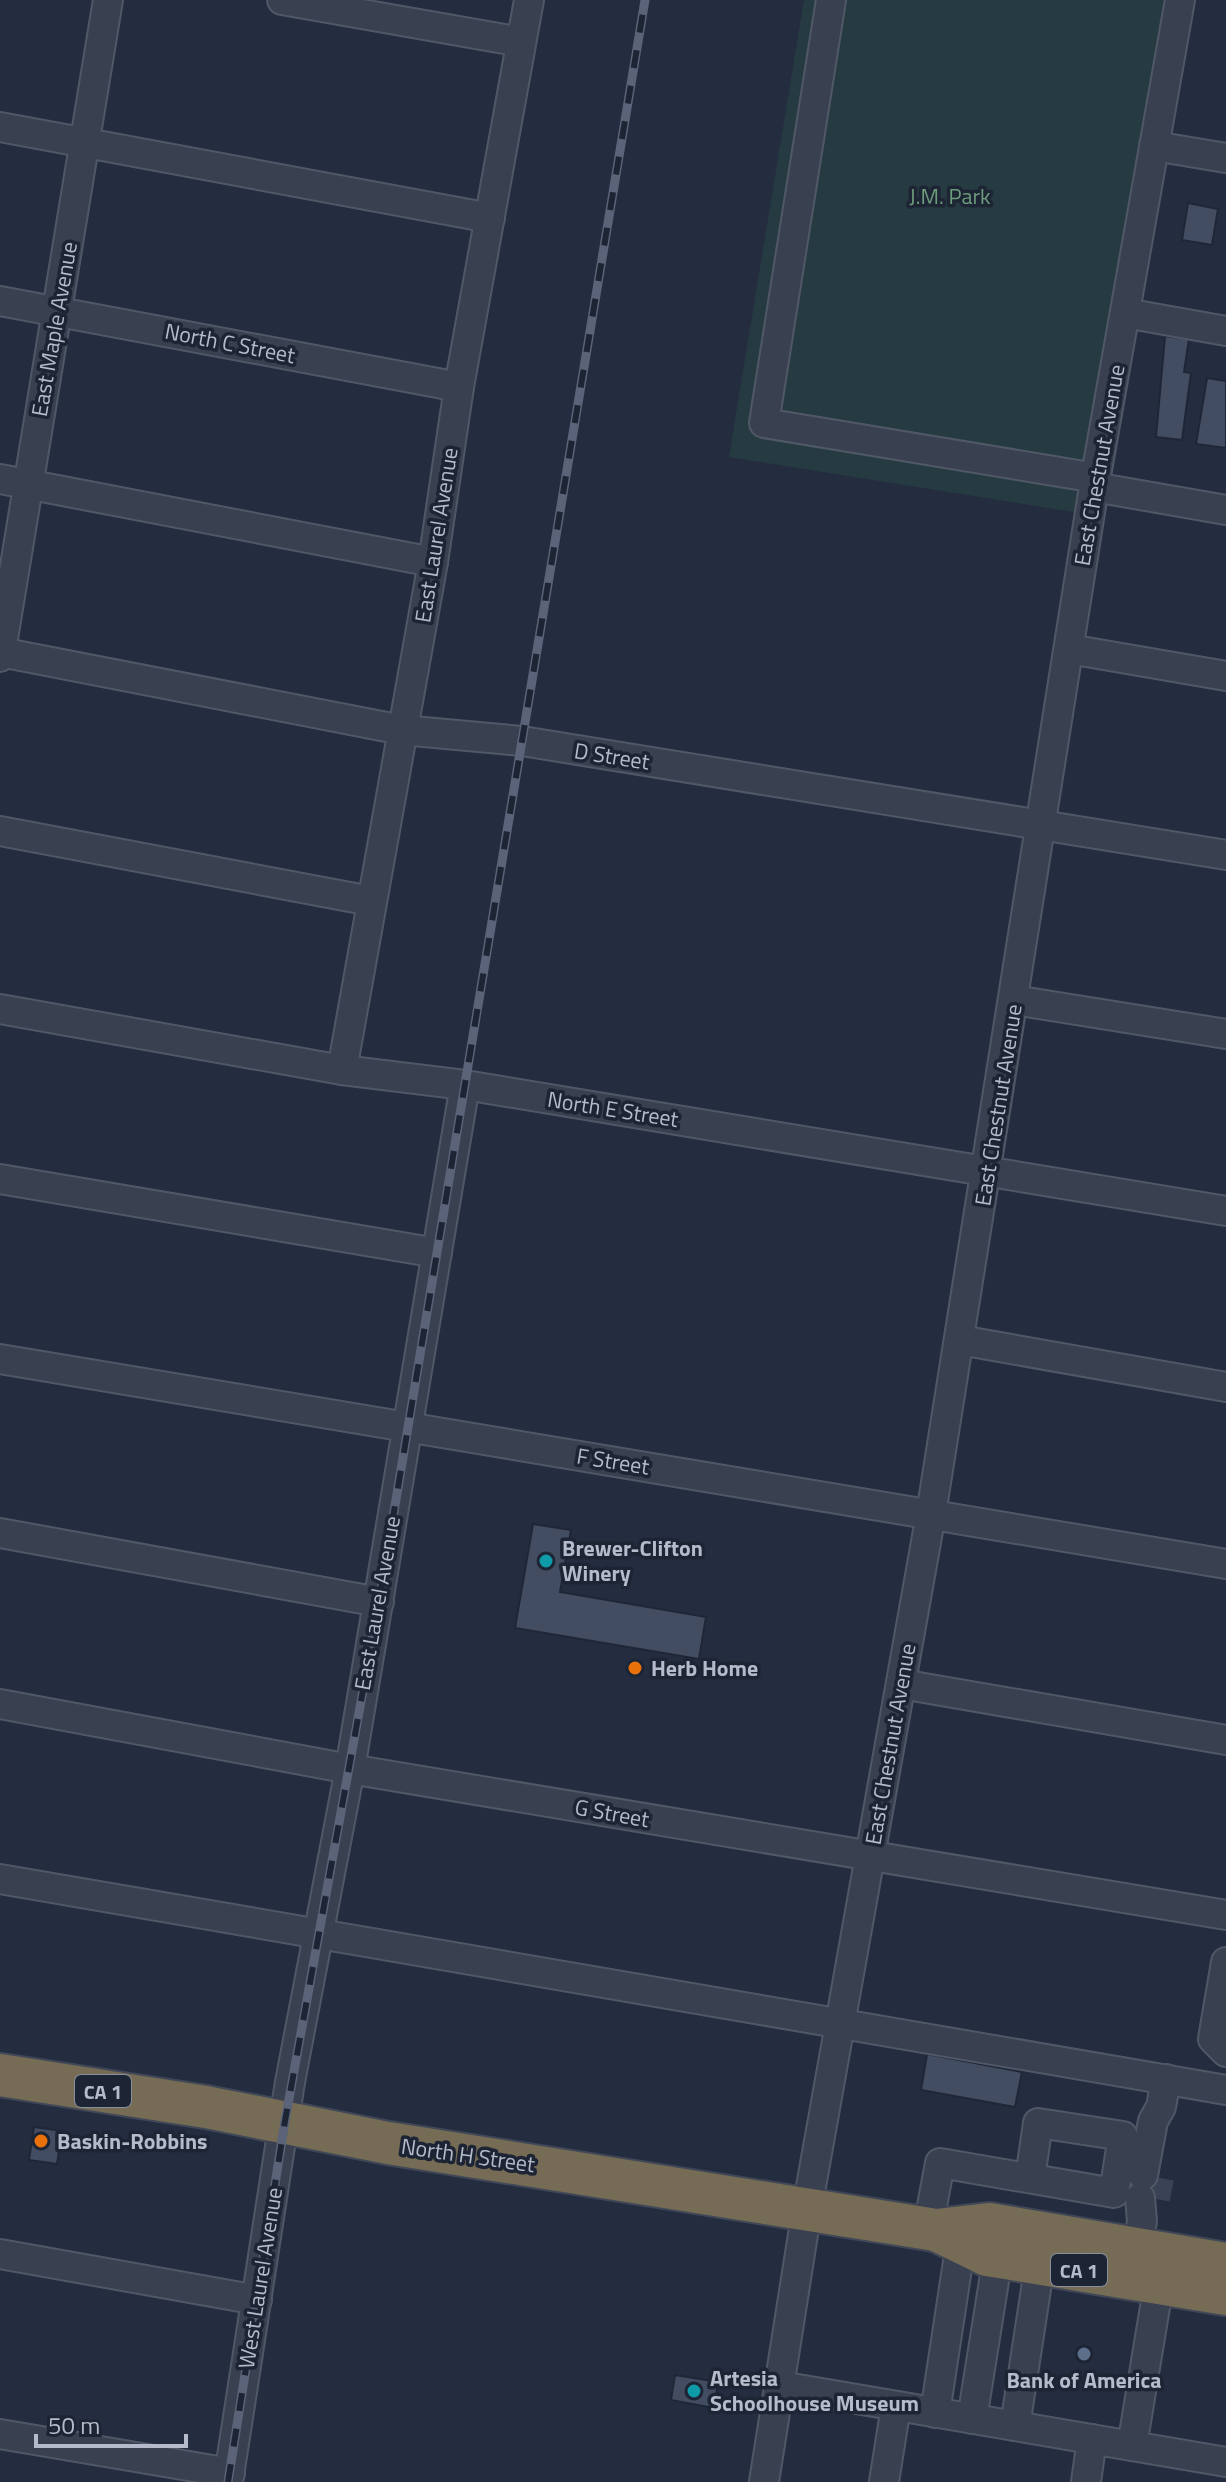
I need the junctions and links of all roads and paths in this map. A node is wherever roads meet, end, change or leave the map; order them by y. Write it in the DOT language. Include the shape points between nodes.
graph roads {
  1 [pos="108,0"];
  2 [pos="282,0"];
  3 [pos="529,0"];
  4 [pos="831,0"];
  5 [pos="1180,0"];
  6 [pos="521,42"];
  7 [pos="0,127"];
  8 [pos="87,142"];
  9 [pos="1154,146"];
  10 [pos="1226,158"];
  11 [pos="490,218"];
  12 [pos="0,301"];
  13 [pos="56,311"];
  14 [pos="1125,313"];
  15 [pos="1226,331"];
  16 [pos="459,387"];
  17 [pos="0,479"];
  18 [pos="28,483"];
  19 [pos="1095,483"];
  20 [pos="1226,510"];
  21 [pos="433,562"];
  22 [pos="1069,649"];
  23 [pos="0,654"];
  24 [pos="1226,676"];
  25 [pos="402,730"];
  26 [pos="1040,826"];
  27 [pos="0,831"];
  28 [pos="1226,855"];
  29 [pos="371,901"];
  30 [pos="1014,1000"];
  31 [pos="0,1009"];
  32 [pos="1226,1034"];
  33 [pos="342,1070"];
  34 [pos="465,1085"];
  35 [pos="988,1171"];
  36 [pos="0,1179"];
  37 [pos="1226,1211"];
  38 [pos="437,1253"];
  39 [pos="960,1340"];
  40 [pos="0,1359"];
  41 [pos="1226,1387"];
  42 [pos="407,1428"];
  43 [pos="931,1514"];
  44 [pos="0,1533"];
  45 [pos="1226,1564"];
  46 [pos="377,1601"];
  47 [pos="901,1684"];
  48 [pos="0,1704"];
  49 [pos="1226,1740"];
  50 [pos="350,1769"];
  51 [pos="870,1856"];
  52 [pos="0,1879"];
  53 [pos="1226,1915"];
  54 [pos="317,1931"];
  55 [pos="1226,1962"];
  56 [pos="840,2023"];
  57 [pos="1226,2052"];
  58 [pos="1,2081"];
  59 [pos="1225,2083"];
  60 [pos="1164,2093"];
  61 [pos="285,2121"];
  62 [pos="1030,2178"];
  63 [pos="807,2209"];
  64 [pos="1148,2215"];
  65 [pos="956,2239"];
  66 [pos="0,2254"];
  67 [pos="1040,2263"];
  68 [pos="1226,2264"];
  69 [pos="1226,2294"];
  70 [pos="257,2300"];
  71 [pos="780,2386"];
  72 [pos="896,2406"];
  73 [pos="935,2413"];
  74 [pos="972,2419"];
  75 [pos="1015,2426"];
  76 [pos="0,2434"];
  77 [pos="1092,2439"];
  78 [pos="1132,2446"];
  79 [pos="1226,2462"];
  80 [pos="229,2478"];
  81 [pos="764,2482"];
  82 [pos="884,2482"];
  83 [pos="1086,2482"];
  1 -- 8 [label="street, East Maple Avenue"];
  2 -- 6 [label="street"];
  3 -- 6 [label="street, East Laurel Avenue"];
  4 -- 19 [label="street" via="764,423"];
  5 -- 9 [label="street, East Chestnut Avenue"];
  6 -- 11 [label="street, East Laurel Avenue"];
  7 -- 8 [label="street"];
  8 -- 11 [label="street"];
  8 -- 13 [label="street, East Maple Avenue"];
  9 -- 10 [label="street"];
  9 -- 14 [label="street, East Chestnut Avenue"];
  11 -- 16 [label="street, East Laurel Avenue"];
  12 -- 13 [label="street, North C Street"];
  13 -- 16 [label="street, North C Street"];
  13 -- 18 [label="street, East Maple Avenue"];
  14 -- 15 [label="street"];
  14 -- 19 [label="street, East Chestnut Avenue"];
  16 -- 21 [label="street, East Laurel Avenue"];
  17 -- 18 [label="street"];
  18 -- 21 [label="street"];
  18 -- 23 [label="street, East Maple Avenue"];
  19 -- 20 [label="street"];
  19 -- 22 [label="street, East Chestnut Avenue"];
  21 -- 25 [label="street, East Laurel Avenue"];
  22 -- 24 [label="street"];
  22 -- 26 [label="street, East Chestnut Avenue"];
  23 -- 25 [label="street, D Street"];
  25 -- 26 [label="street, D Street" via="522,741"];
  25 -- 29 [label="street, East Laurel Avenue"];
  26 -- 28 [label="street, D Street"];
  26 -- 30 [label="street, East Chestnut Avenue"];
  27 -- 29 [label="street"];
  29 -- 33 [label="street, East Laurel Avenue"];
  30 -- 32 [label="street"];
  30 -- 35 [label="street, East Chestnut Avenue"];
  31 -- 33 [label="street, North E Street"];
  33 -- 34 [label="street, North E Street"];
  34 -- 35 [label="street, North E Street"];
  34 -- 38 [label="street, East Laurel Avenue"];
  35 -- 37 [label="street, North E Street"];
  35 -- 39 [label="street, East Chestnut Avenue"];
  36 -- 38 [label="street"];
  38 -- 42 [label="street, East Laurel Avenue"];
  39 -- 41 [label="street"];
  39 -- 43 [label="street, East Chestnut Avenue"];
  40 -- 42 [label="street, F Street"];
  42 -- 43 [label="street, F Street"];
  42 -- 46 [label="street, East Laurel Avenue"];
  43 -- 45 [label="street, F Street"];
  43 -- 47 [label="street, East Chestnut Avenue"];
  44 -- 46 [label="street"];
  46 -- 50 [label="street, East Laurel Avenue"];
  47 -- 49 [label="street"];
  47 -- 51 [label="street, East Chestnut Avenue"];
  48 -- 50 [label="street, G Street"];
  50 -- 51 [label="street, G Street"];
  50 -- 54 [label="street, East Laurel Avenue"];
  51 -- 53 [label="street, G Street"];
  51 -- 56 [label="street, East Chestnut Avenue"];
  52 -- 54 [label="street"];
  54 -- 56 [label="street"];
  54 -- 61 [label="street, East Laurel Avenue"];
  55 -- 57 [label="street" via="1213,2039"];
  56 -- 60 [label="street"];
  56 -- 63 [label="street, East Chestnut Avenue"];
  58 -- 61 [label="highway, North H Street / CA 1"];
  59 -- 60 [label="street"];
  60 -- 64 [label="street" via="1153,2121"];
  61 -- 63 [label="highway, North H Street / CA 1" via="388,2143"];
  61 -- 70 [label="street, West Laurel Avenue"];
  62 -- 62 [label="street" via="1114,2193 1123,2136 1038,2123"];
  62 -- 65 [label="street" via="940,2163"];
  63 -- 65 [label="highway, North H Street / CA 1"];
  63 -- 71 [label="street, East Chestnut Avenue"];
  64 -- 65 [label="highway, North H Street / CA 1" via="989,2224"];
  64 -- 67 [label="highway, North H Street / CA 1"];
  64 -- 68 [label="highway, North H Street / CA 1"];
  64 -- 69 [label="highway, North H Street / CA 1"];
  64 -- 78 [label="street"];
  65 -- 67 [label="highway, North H Street / CA 1"];
  65 -- 73 [label="street"];
  65 -- 74 [label="street"];
  66 -- 70 [label="street"];
  67 -- 75 [label="street"];
  70 -- 80 [label="street, West Laurel Avenue"];
  71 -- 72 [label="street"];
  71 -- 81 [label="street, East Chestnut Avenue"];
  72 -- 73 [label="street"];
  72 -- 82 [label="street"];
  73 -- 74 [label="street"];
  74 -- 75 [label="street"];
  75 -- 77 [label="street"];
  76 -- 80 [label="street"];
  77 -- 78 [label="street"];
  77 -- 83 [label="street"];
  78 -- 79 [label="street"];
}
